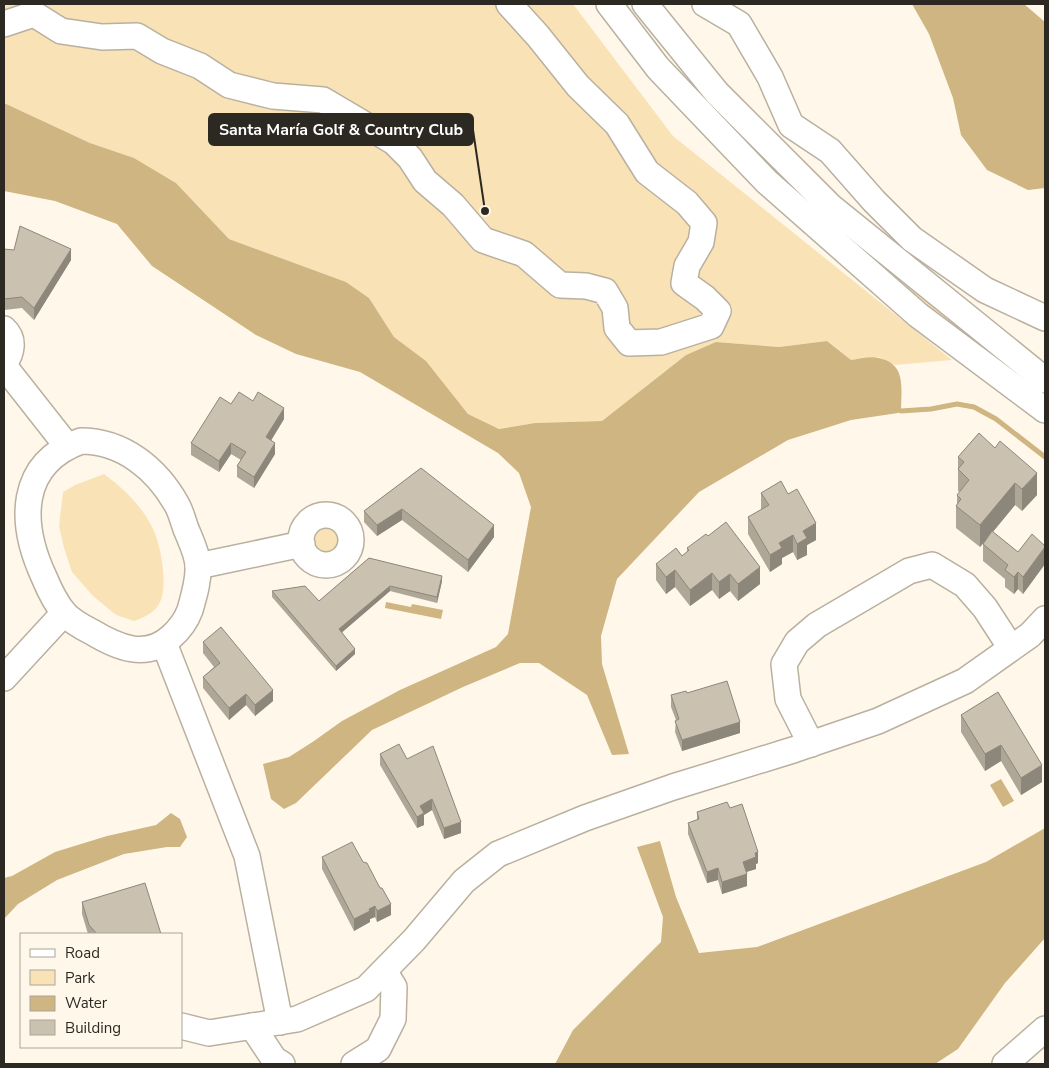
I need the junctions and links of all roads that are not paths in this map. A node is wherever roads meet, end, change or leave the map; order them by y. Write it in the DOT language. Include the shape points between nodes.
graph roads {
  1 [pos="510,4"];
  2 [pos="609,4"];
  3 [pos="645,4"];
  4 [pos="705,4"];
  5 [pos="4,24"];
  6 [pos="1045,318"];
  7 [pos="4,329"];
  8 [pos="4,365"];
  9 [pos="1045,380"];
  10 [pos="1045,410"];
  11 [pos="67,446"];
  12 [pos="302,544"];
  13 [pos="198,566"];
  14 [pos="64,613"];
  15 [pos="1045,619"];
  16 [pos="164,643"];
  17 [pos="1011,648"];
  18 [pos="4,678"];
  19 [pos="810,744"];
  20 [pos="384,971"];
  21 [pos="280,1022"];
  22 [pos="182,1026"];
  23 [pos="252,1026"];
  24 [pos="1045,1030"];
  25 [pos="367,1061"];
  26 [pos="282,1064"];
  27 [pos="1005,1064"];
  1 -- 5 [label="street" via="578,86 617,124 647,172 687,204 704,223 701,242 687,266 684,283 718,311 711,326 661,342 629,343 617,328 615,308 605,291 560,285 524,254 483,240 453,205 426,181 394,142 323,100 273,96 229,85 200,66 162,51 138,36 102,37 62,30 34,14"];
  2 -- 10 [label="street" via="658,68 767,182 918,315"];
  3 -- 9 [label="street" via="717,93 831,207"];
  4 -- 6 [label="street" via="739,24 770,77 791,125 830,151 912,239 985,290"];
  7 -- 8 [label="street" via="12,342"];
  8 -- 11 [label="street"];
  11 -- 13 [label="street" via="81,441 96,441 117,447 152,471 177,505"];
  11 -- 14 [label="street" via="55,454 36,478 29,497 28,519 31,542 40,568"];
  12 -- 13 [label="street"];
  13 -- 16 [label="street" via="195,593 187,619"];
  14 -- 16 [label="street" via="123,648 154,649"];
  14 -- 18 [label="street"];
  15 -- 17 [label="street"];
  16 -- 21 [label="street" via="247,856"];
  17 -- 19 [label="street" via="965,681 878,721"];
  17 -- 19 [label="street" via="985,608 965,585 932,565 910,571 817,626 797,642 784,664 788,699"];
  19 -- 20 [label="street" via="585,818 498,854 464,881"];
  20 -- 21 [label="street" via="366,989 297,1019"];
  20 -- 25 [label="street" via="394,987 393,1020 378,1049"];
  21 -- 23 [label="street"];
  22 -- 23 [label="street" via="209,1033"];
  23 -- 26 [label="street" via="274,1060"];
  24 -- 27 [label="street"];
}
